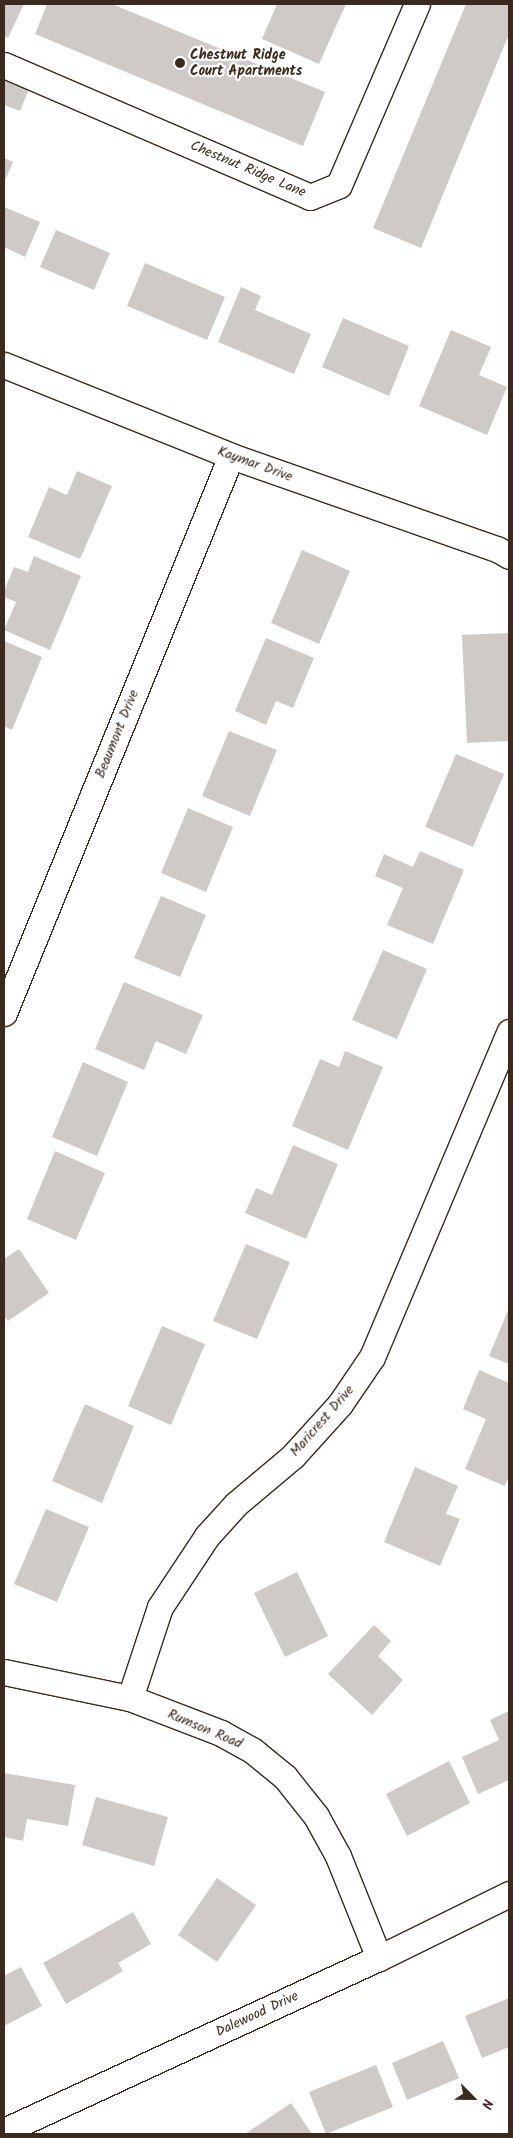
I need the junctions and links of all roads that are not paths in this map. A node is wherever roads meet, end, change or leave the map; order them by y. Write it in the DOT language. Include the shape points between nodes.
graph roads {
  1 [pos="417,4"];
  2 [pos="4,65"];
  3 [pos="4,364"];
  4 [pos="231,456"];
  5 [pos="509,556"];
  6 [pos="4,1013"];
  7 [pos="509,1032"];
  8 [pos="4,1672"];
  9 [pos="130,1698"];
  10 [pos="509,1894"];
  11 [pos="380,1958"];
  12 [pos="4,2131"];
  1 -- 2 [label="street, Chestnut Ridge Lane" via="339,185 310,197"];
  3 -- 4 [label="street, Kaymar Drive"];
  4 -- 5 [label="street, Kaymar Drive"];
  4 -- 6 [label="street, Beaumont Drive"];
  7 -- 9 [label="street, Maricrest Drive" via="372,1358 340,1404 293,1456 236,1504 207,1536 160,1607"];
  8 -- 9 [label="street, Rumson Road"];
  9 -- 11 [label="street, Rumson Road" via="221,1733 252,1750 285,1777 316,1816 338,1856"];
  10 -- 11 [label="street, Dalewood Drive"];
  11 -- 12 [label="street, Dalewood Drive"];
}
